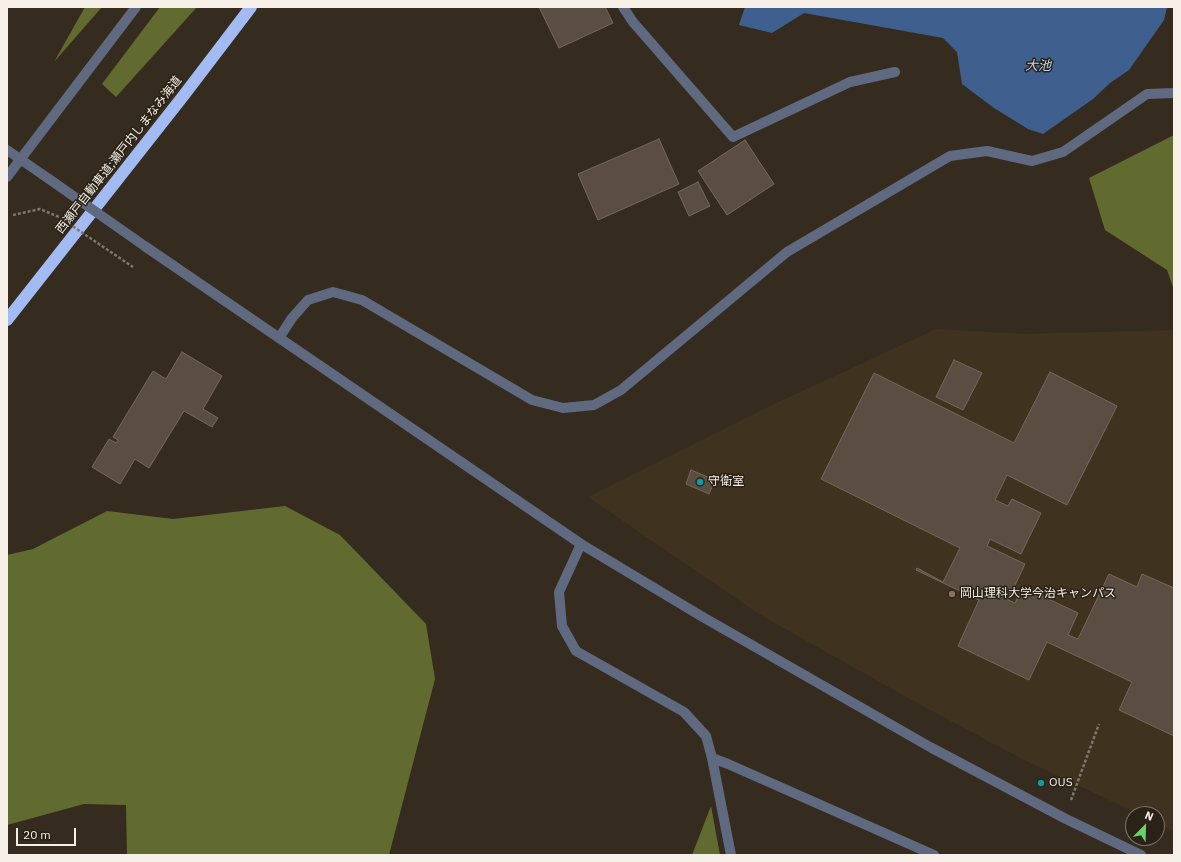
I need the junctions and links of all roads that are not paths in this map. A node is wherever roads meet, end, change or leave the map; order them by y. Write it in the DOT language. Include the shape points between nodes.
graph roads {
  1 [pos="136,7"];
  2 [pos="251,7"];
  3 [pos="623,7"];
  4 [pos="895,72"];
  5 [pos="1174,93"];
  6 [pos="7,150"];
  7 [pos="20,159"];
  8 [pos="7,177"];
  9 [pos="7,320"];
  10 [pos="279,338"];
  11 [pos="581,544"];
  12 [pos="712,758"];
  13 [pos="731,855"];
  14 [pos="934,855"];
  15 [pos="1141,855"];
  1 -- 7 [label="street"];
  2 -- 9 [label="highway, 西瀬戸自動車道;瀬戸内しまなみ海道"];
  3 -- 4 [label="street" via="633,22 733,137 850,82"];
  5 -- 10 [label="street" via="1147,94 1063,152 1032,161 987,151 950,156 787,252 621,390 594,405 563,408 532,400 362,300 333,292 308,300"];
  6 -- 7 [label="street"];
  7 -- 8 [label="street"];
  7 -- 10 [label="street, bridge"];
  10 -- 11 [label="street"];
  11 -- 12 [label="street" via="559,592 562,626 576,651 684,712 706,736"];
  11 -- 15 [label="street" via="930,747 1066,819"];
  12 -- 13 [label="street"];
  12 -- 14 [label="street"];
}
